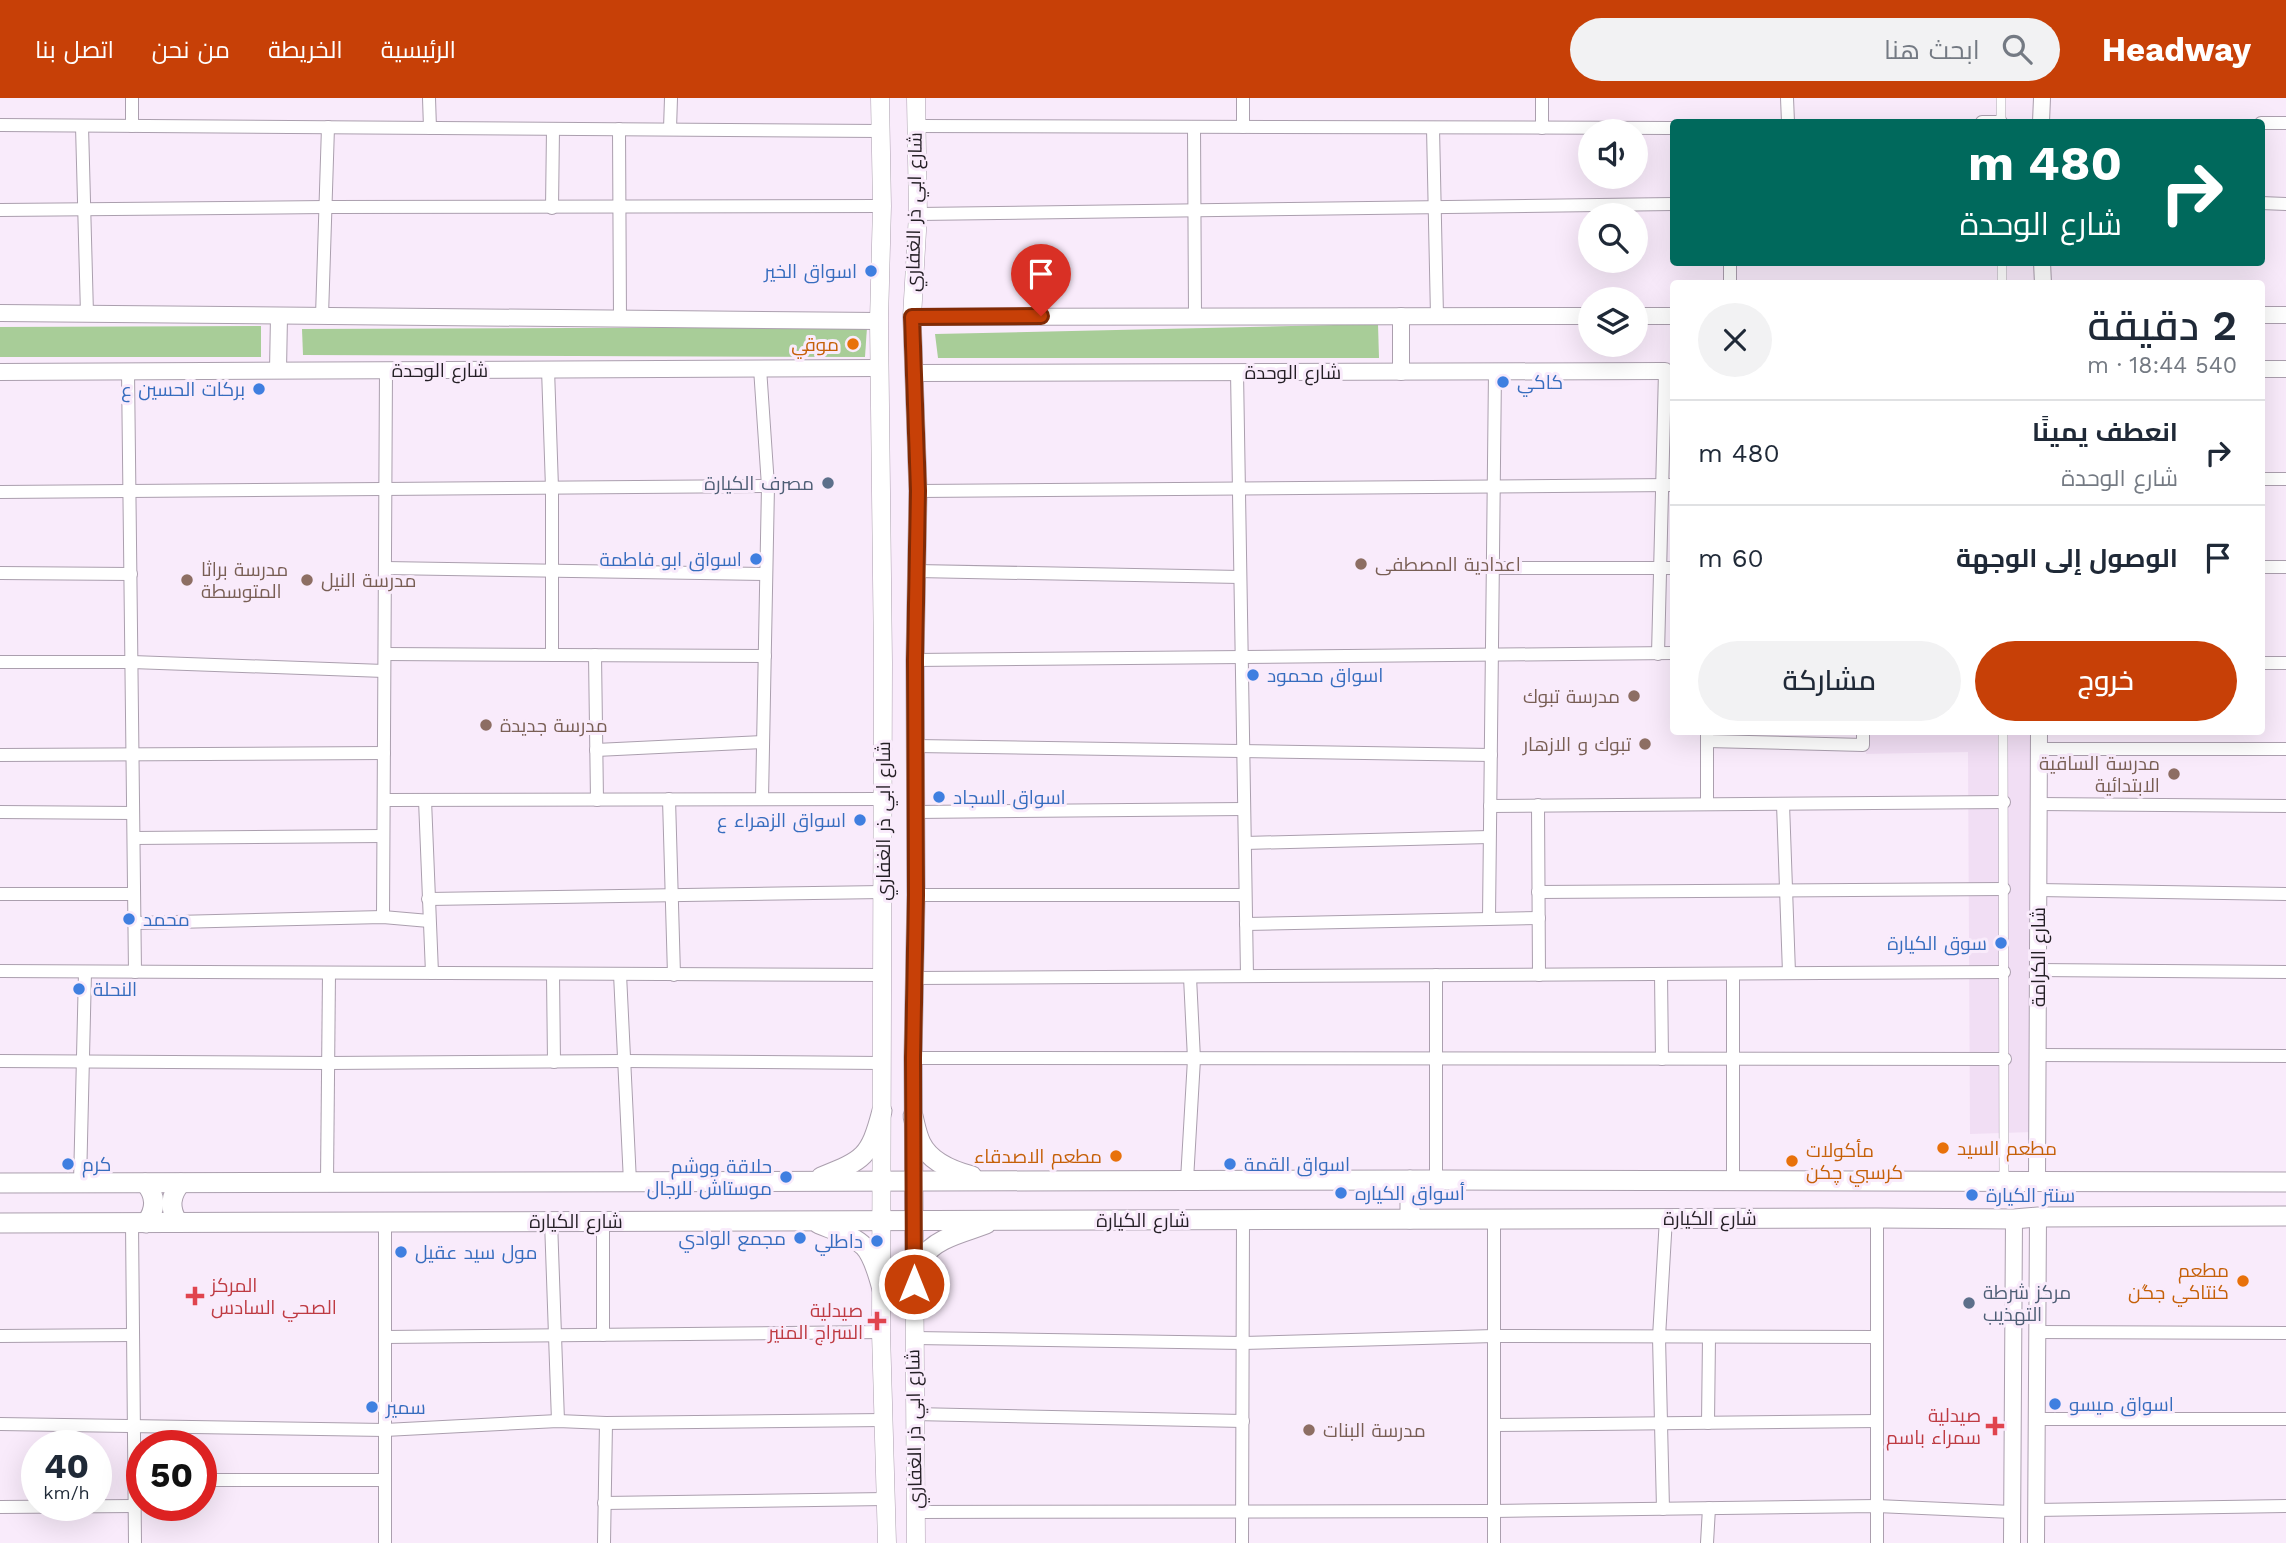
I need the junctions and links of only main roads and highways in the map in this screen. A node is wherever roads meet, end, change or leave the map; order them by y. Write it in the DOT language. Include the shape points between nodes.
graph roads {
  1 [pos="880,98"];
  2 [pos="916,98"];
  3 [pos="883,854"];
  4 [pos="915,854"];
  5 [pos="882,1111"];
  6 [pos="913,1116"];
  7 [pos="1410,1180"];
  8 [pos="811,1181"];
  9 [pos="883,1181"];
  10 [pos="914,1181"];
  11 [pos="986,1181"];
  12 [pos="2286,1182"];
  13 [pos="0,1183"];
  14 [pos="145,1183"];
  15 [pos="181,1183"];
  16 [pos="2286,1216"];
  17 [pos="1410,1219"];
  18 [pos="883,1220"];
  19 [pos="914,1220"];
  20 [pos="996,1220"];
  21 [pos="811,1221"];
  22 [pos="0,1223"];
  23 [pos="139,1223"];
  24 [pos="178,1223"];
  25 [pos="914,1284"];
  26 [pos="882,1289"];
  27 [pos="887,1543"];
  28 [pos="916,1543"];
  1 -- 3 [label="main road, شارع ابي ذر الغفاري"];
  2 -- 4 [label="main road, شارع ابي ذر الغفاري" via="918,214 912,317 918,491"];
  3 -- 4 [label="main road"];
  3 -- 5 [label="main road, شارع ابي ذر الغفاري"];
  4 -- 6 [label="main road, شارع ابي ذر الغفاري"];
  5 -- 8 [label="main road" via="865,1156"];
  5 -- 9 [label="main road, شارع ابي ذر الغفاري"];
  6 -- 10 [label="main road, شارع ابي ذر الغفاري"];
  6 -- 11 [label="main road" via="920,1143 929,1154 941,1164"];
  7 -- 11 [label="main road, شارع الكيارة"];
  7 -- 12 [label="main road, شارع الكيارة"];
  7 -- 17 [label="main road"];
  8 -- 9 [label="main road, شارع الكيارة"];
  8 -- 15 [label="main road, شارع الكيارة"];
  9 -- 10 [label="main road, شارع الكيارة"];
  9 -- 18 [label="main road, شارع ابي ذر الغفاري"];
  10 -- 11 [label="main road, شارع الكيارة"];
  10 -- 19 [label="main road, شارع ابي ذر الغفاري"];
  13 -- 14 [label="main road, شارع الكيارة"];
  14 -- 15 [label="main road, شارع الكيارة"];
  14 -- 23 [label="main road" via="154,1203 152,1214"];
  15 -- 24 [label="main road" via="172,1199"];
  16 -- 17 [label="main road, شارع الكيارة"];
  17 -- 20 [label="main road, شارع الكيارة"];
  18 -- 19 [label="main road, شارع الكيارة"];
  18 -- 21 [label="main road, شارع الكيارة"];
  18 -- 26 [label="main road, شارع ابي ذر الغفاري"];
  19 -- 20 [label="main road, شارع الكيارة"];
  19 -- 25 [label="main road, شارع ابي ذر الغفاري"];
  20 -- 25 [label="main road" via="933,1247 923,1257"];
  21 -- 24 [label="main road, شارع الكيارة"];
  21 -- 26 [label="main road" via="860,1241 869,1251"];
  22 -- 23 [label="main road, شارع الكيارة"];
  23 -- 24 [label="main road, شارع الكيارة"];
  25 -- 28 [label="main road, شارع ابي ذر الغفاري"];
  26 -- 27 [label="main road, شارع ابي ذر الغفاري"];
}
